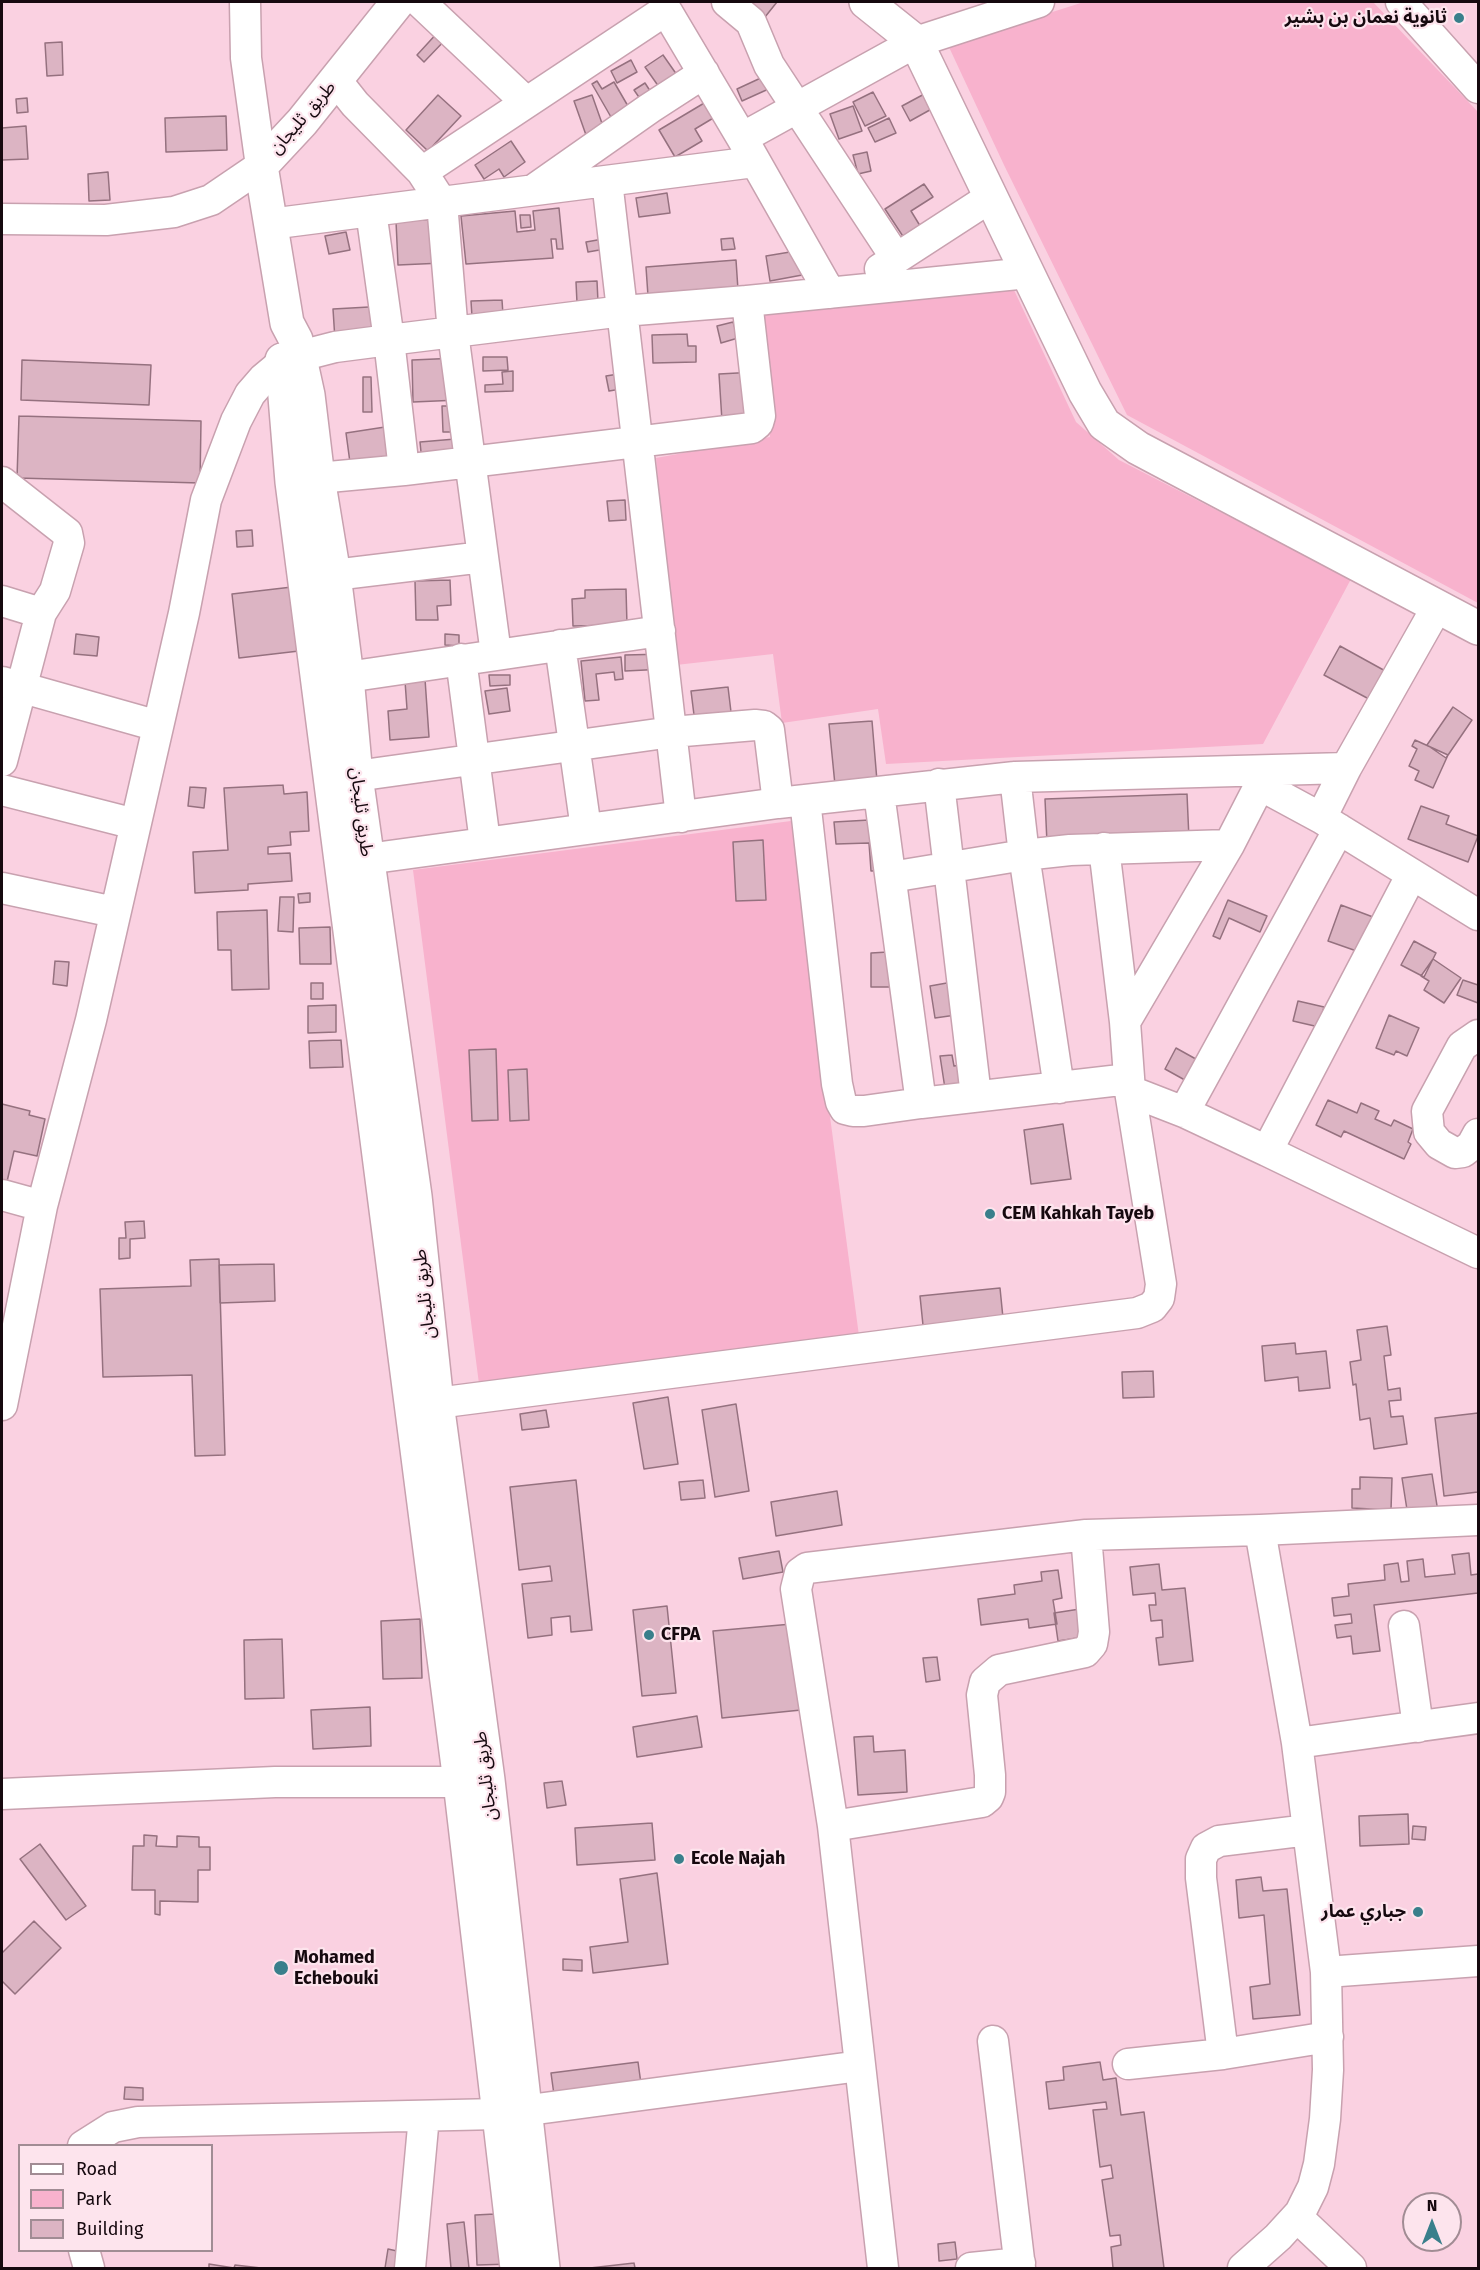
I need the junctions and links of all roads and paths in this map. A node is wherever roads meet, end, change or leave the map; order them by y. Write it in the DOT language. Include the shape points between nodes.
graph roads {
  1 [pos="245,2"];
  2 [pos="398,2"];
  3 [pos="420,2"];
  4 [pos="727,2"];
  5 [pos="866,2"];
  6 [pos="1401,2"];
  7 [pos="1028,4"];
  8 [pos="671,6"];
  9 [pos="916,42"];
  10 [pos="704,73"];
  11 [pos="336,80"];
  12 [pos="1479,88"];
  13 [pos="526,102"];
  14 [pos="796,108"];
  15 [pos="748,150"];
  16 [pos="261,166"];
  17 [pos="422,172"];
  18 [pos="607,181"];
  19 [pos="532,191"];
  20 [pos="991,197"];
  21 [pos="442,203"];
  22 [pos="371,211"];
  23 [pos="2,219"];
  24 [pos="270,225"];
  25 [pos="896,258"];
  26 [pos="1028,273"];
  27 [pos="839,292"];
  28 [pos="747,301"];
  29 [pos="623,311"];
  30 [pos="453,333"];
  31 [pos="389,340"];
  32 [pos="291,360"];
  33 [pos="639,443"];
  34 [pos="470,462"];
  35 [pos="404,470"];
  36 [pos="318,478"];
  37 [pos="2,482"];
  38 [pos="483,557"];
  39 [pos="334,575"];
  40 [pos="2,601"];
  41 [pos="1437,607"];
  42 [pos="41,613"];
  43 [pos="1479,628"];
  44 [pos="660,631"];
  45 [pos="560,645"];
  46 [pos="496,654"];
  47 [pos="461,659"];
  48 [pos="347,677"];
  49 [pos="11,686"];
  50 [pos="158,726"];
  51 [pos="672,732"];
  52 [pos="575,745"];
  53 [pos="474,759"];
  54 [pos="2,761"];
  55 [pos="1346,768"];
  56 [pos="356,776"];
  57 [pos="1015,777"];
  58 [pos="1263,778"];
  59 [pos="939,784"];
  60 [pos="2,790"];
  61 [pos="879,793"];
  62 [pos="792,802"];
  63 [pos="681,816"];
  64 [pos="135,824"];
  65 [pos="1330,824"];
  66 [pos="586,829"];
  67 [pos="484,842"];
  68 [pos="1229,845"];
  69 [pos="1104,848"];
  70 [pos="1024,855"];
  71 [pos="355,861"];
  72 [pos="950,867"];
  73 [pos="1412,874"];
  74 [pos="891,877"];
  75 [pos="2,888"];
  76 [pos="1476,908"];
  77 [pos="114,912"];
  78 [pos="1125,1022"];
  79 [pos="1479,1035"];
  80 [pos="1130,1085"];
  81 [pos="1059,1088"];
  82 [pos="976,1096"];
  83 [pos="921,1103"];
  84 [pos="1184,1112"];
  85 [pos="1479,1134"];
  86 [pos="1267,1151"];
  87 [pos="2,1195"];
  88 [pos="42,1206"];
  89 [pos="1479,1253"];
  90 [pos="8,1347"];
  91 [pos="437,1402"];
  92 [pos="2,1405"];
  93 [pos="1479,1520"];
  94 [pos="1260,1530"];
  95 [pos="1086,1535"];
  96 [pos="1404,1626"];
  97 [pos="1479,1718"];
  98 [pos="1418,1726"];
  99 [pos="1298,1743"];
  100 [pos="474,1781"];
  101 [pos="2,1794"];
  102 [pos="832,1826"];
  103 [pos="1308,1830"];
  104 [pos="1479,1961"];
  105 [pos="1326,1972"];
  106 [pos="1328,2037"];
  107 [pos="993,2041"];
  108 [pos="1223,2054"];
  109 [pos="1128,2064"];
  110 [pos="860,2066"];
  111 [pos="512,2113"];
  112 [pos="424,2116"];
  113 [pos="85,2144"];
  114 [pos="1297,2217"];
  115 [pos="85,2252"];
  116 [pos="1020,2266"];
  117 [pos="89,2268"];
  118 [pos="410,2268"];
  119 [pos="517,2268"];
  120 [pos="543,2268"];
  121 [pos="883,2268"];
  122 [pos="971,2268"];
  123 [pos="1243,2268"];
  124 [pos="1351,2268"];
  1 -- 16 [label="street" via="246,58"];
  2 -- 11 [label="main road, طريق ثليجان"];
  3 -- 13 [label="street"];
  4 -- 14 [label="street" via="751,22 769,65"];
  5 -- 9 [label="main road"];
  6 -- 12 [label="street"];
  7 -- 9 [label="street"];
  8 -- 10 [label="street"];
  8 -- 13 [label="street"];
  9 -- 14 [label="street"];
  9 -- 20 [label="main road"];
  10 -- 15 [label="street"];
  10 -- 19 [label="street"];
  11 -- 16 [label="main road, طريق ثليجان"];
  11 -- 17 [label="street"];
  13 -- 17 [label="street"];
  14 -- 15 [label="street"];
  14 -- 25 [label="street"];
  15 -- 18 [label="street"];
  15 -- 27 [label="street"];
  16 -- 23 [label="street" via="211,200 174,212 106,220"];
  16 -- 24 [label="main road, طريق ثليجان"];
  17 -- 21 [label="street"];
  18 -- 19 [label="street"];
  18 -- 29 [label="street"];
  19 -- 21 [label="street"];
  20 -- 25 [label="street"];
  20 -- 26 [label="main road"];
  21 -- 22 [label="street"];
  21 -- 30 [label="street"];
  22 -- 24 [label="street"];
  22 -- 31 [label="street"];
  24 -- 32 [label="main road, طريق ثليجان" via="287,323 296,340"];
  25 -- 27 [label="street"];
  26 -- 27 [label="street"];
  26 -- 41 [label="main road" via="1104,424 1138,448"];
  27 -- 28 [label="street"];
  28 -- 29 [label="street"];
  28 -- 33 [label="street" via="758,423 752,428"];
  29 -- 30 [label="street"];
  29 -- 33 [label="street"];
  30 -- 31 [label="street"];
  30 -- 34 [label="street"];
  31 -- 32 [label="street" via="335,347"];
  31 -- 35 [label="street"];
  32 -- 36 [label="main road, طريق ثليجان" via="308,394"];
  32 -- 50 [label="street" via="263,379 245,403 206,500"];
  32 -- 71 [label="main road, طريق ثليجان" via="292,482"];
  33 -- 34 [label="street"];
  33 -- 44 [label="street"];
  34 -- 35 [label="street"];
  34 -- 38 [label="street"];
  35 -- 36 [label="street"];
  36 -- 39 [label="main road, طريق ثليجان"];
  37 -- 42 [label="street" via="67,533 69,543 55,591"];
  38 -- 39 [label="street"];
  38 -- 46 [label="street"];
  39 -- 48 [label="main road, طريق ثليجان"];
  40 -- 42 [label="street"];
  41 -- 43 [label="main road"];
  41 -- 55 [label="street"];
  42 -- 49 [label="street"];
  44 -- 45 [label="street"];
  44 -- 51 [label="street"];
  45 -- 46 [label="street"];
  45 -- 52 [label="street"];
  46 -- 47 [label="street"];
  47 -- 48 [label="street"];
  47 -- 53 [label="street"];
  48 -- 56 [label="main road, طريق ثليجان"];
  49 -- 50 [label="street"];
  49 -- 54 [label="street"];
  50 -- 64 [label="street"];
  51 -- 52 [label="street"];
  51 -- 62 [label="street" via="764,726 769,730"];
  51 -- 63 [label="street"];
  52 -- 53 [label="street"];
  52 -- 66 [label="street"];
  53 -- 56 [label="street"];
  53 -- 67 [label="street"];
  55 -- 58 [label="street"];
  55 -- 65 [label="street"];
  56 -- 71 [label="main road, طريق ثليجان"];
  57 -- 58 [label="street"];
  57 -- 59 [label="street"];
  57 -- 70 [label="street"];
  58 -- 65 [label="street"];
  58 -- 68 [label="street"];
  59 -- 61 [label="street"];
  59 -- 72 [label="street"];
  60 -- 64 [label="street"];
  61 -- 62 [label="street"];
  61 -- 74 [label="street"];
  62 -- 63 [label="street"];
  62 -- 83 [label="street" via="841,1102 845,1109 853,1111"];
  63 -- 66 [label="street"];
  64 -- 77 [label="street"];
  65 -- 73 [label="street"];
  65 -- 84 [label="street"];
  66 -- 67 [label="street"];
  67 -- 71 [label="street"];
  68 -- 69 [label="street"];
  68 -- 78 [label="street"];
  69 -- 70 [label="street"];
  69 -- 78 [label="street"];
  70 -- 72 [label="street"];
  70 -- 81 [label="street"];
  71 -- 91 [label="main road, طريق ثليجان" via="415,1196"];
  71 -- 100 [label="main road, طريق ثليجان"];
  72 -- 74 [label="street"];
  72 -- 82 [label="street"];
  73 -- 76 [label="street"];
  73 -- 86 [label="street"];
  74 -- 83 [label="street"];
  75 -- 77 [label="street"];
  77 -- 88 [label="street" via="91,1020"];
  78 -- 80 [label="street"];
  79 -- 85 [label="street" via="1462,1046 1427,1111 1429,1132 1439,1144 1455,1153 1472,1145"];
  80 -- 81 [label="street"];
  80 -- 84 [label="street"];
  80 -- 91 [label="street" via="1161,1284 1159,1298 1152,1307 1137,1313"];
  81 -- 82 [label="street"];
  82 -- 83 [label="street"];
  84 -- 86 [label="street"];
  86 -- 89 [label="street"];
  87 -- 88 [label="street"];
  88 -- 90 [label="street"];
  90 -- 92 [label="street"];
  91 -- 100 [label="main road, طريق ثليجان"];
  93 -- 94 [label="street"];
  94 -- 95 [label="street"];
  94 -- 99 [label="street"];
  95 -- 102 [label="street" via="1092,1644 1085,1652 999,1670 985,1682 982,1695 990,1775 988,1797 982,1802"];
  95 -- 102 [label="street" via="807,1568 800,1573 796,1589"];
  96 -- 98 [label="street"];
  97 -- 98 [label="street"];
  98 -- 99 [label="street"];
  99 -- 103 [label="street"];
  100 -- 101 [label="street" via="275,1782"];
  100 -- 111 [label="main road, طريق ثليجان"];
  102 -- 110 [label="street"];
  103 -- 105 [label="street"];
  103 -- 108 [label="street" via="1218,1841 1206,1848 1201,1878"];
  104 -- 105 [label="street"];
  105 -- 106 [label="street"];
  106 -- 108 [label="street"];
  106 -- 114 [label="street" via="1319,2164 1313,2187"];
  107 -- 116 [label="street"];
  108 -- 109 [label="street"];
  110 -- 111 [label="street"];
  110 -- 121 [label="street"];
  111 -- 112 [label="street"];
  111 -- 119 [label="main road, طريق ثليجان"];
  111 -- 120 [label="main road, طريق ثليجان"];
  112 -- 113 [label="street" via="138,2122 113,2127"];
  112 -- 118 [label="street"];
  114 -- 123 [label="street"];
  114 -- 124 [label="street"];
  115 -- 117 [label="street"];
  116 -- 122 [label="street"];
}
